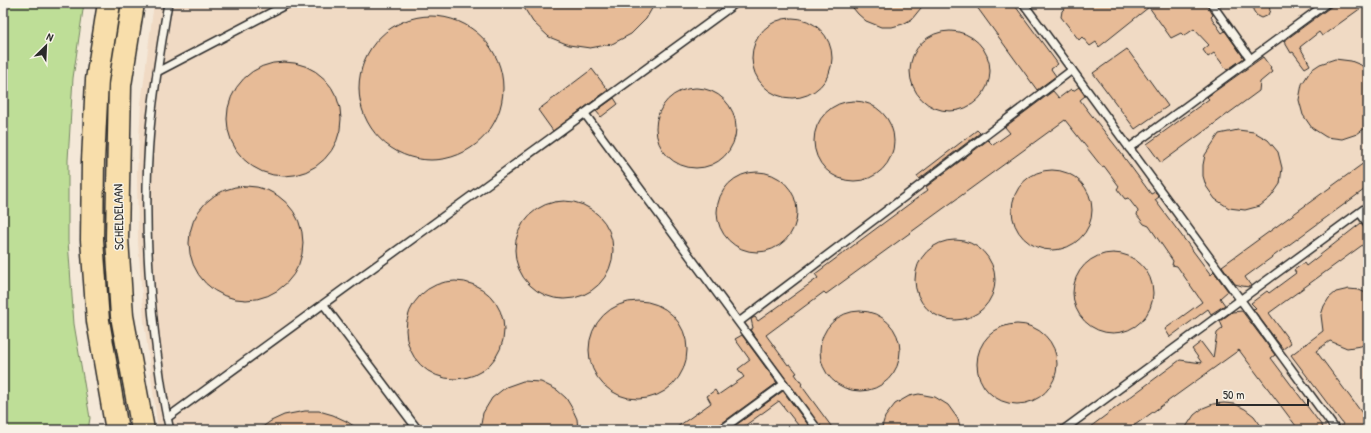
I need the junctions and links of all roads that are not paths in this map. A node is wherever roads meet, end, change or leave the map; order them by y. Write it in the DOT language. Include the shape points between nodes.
graph roads {
  1 [pos="109,3"];
  2 [pos="133,3"];
  3 [pos="168,3"];
  4 [pos="289,3"];
  5 [pos="736,3"];
  6 [pos="1023,3"];
  7 [pos="1211,3"];
  8 [pos="1327,3"];
  9 [pos="1250,58"];
  10 [pos="1072,70"];
  11 [pos="157,72"];
  12 [pos="585,114"];
  13 [pos="1129,148"];
  14 [pos="1368,206"];
  15 [pos="1360,213"];
  16 [pos="1368,224"];
  17 [pos="1240,299"];
  18 [pos="324,305"];
  19 [pos="739,322"];
  20 [pos="784,384"];
  21 [pos="167,418"];
  22 [pos="117,430"];
  23 [pos="142,430"];
  24 [pos="170,430"];
  25 [pos="418,430"];
  26 [pos="721,430"];
  27 [pos="818,430"];
  28 [pos="1063,430"];
  29 [pos="1336,430"];
  1 -- 22 [label="main road, SCHELDELAAN" via="97,80 92,240 98,321"];
  2 -- 23 [label="main road, SCHELDELAAN" via="120,85 117,238 122,316"];
  3 -- 11 [label="lane"];
  4 -- 11 [label="lane"];
  5 -- 12 [label="lane"];
  6 -- 10 [label="lane"];
  7 -- 9 [label="lane"];
  8 -- 9 [label="lane"];
  9 -- 13 [label="lane"];
  10 -- 13 [label="lane"];
  10 -- 19 [label="lane"];
  11 -- 21 [label="lane" via="150,130 148,254 158,362"];
  12 -- 18 [label="lane"];
  12 -- 19 [label="lane"];
  13 -- 17 [label="lane"];
  14 -- 15 [label="lane"];
  15 -- 16 [label="lane"];
  15 -- 17 [label="lane"];
  17 -- 28 [label="lane"];
  17 -- 29 [label="lane"];
  18 -- 21 [label="lane"];
  18 -- 25 [label="lane"];
  19 -- 20 [label="lane"];
  20 -- 26 [label="lane"];
  20 -- 27 [label="lane"];
  21 -- 24 [label="lane"];
}
